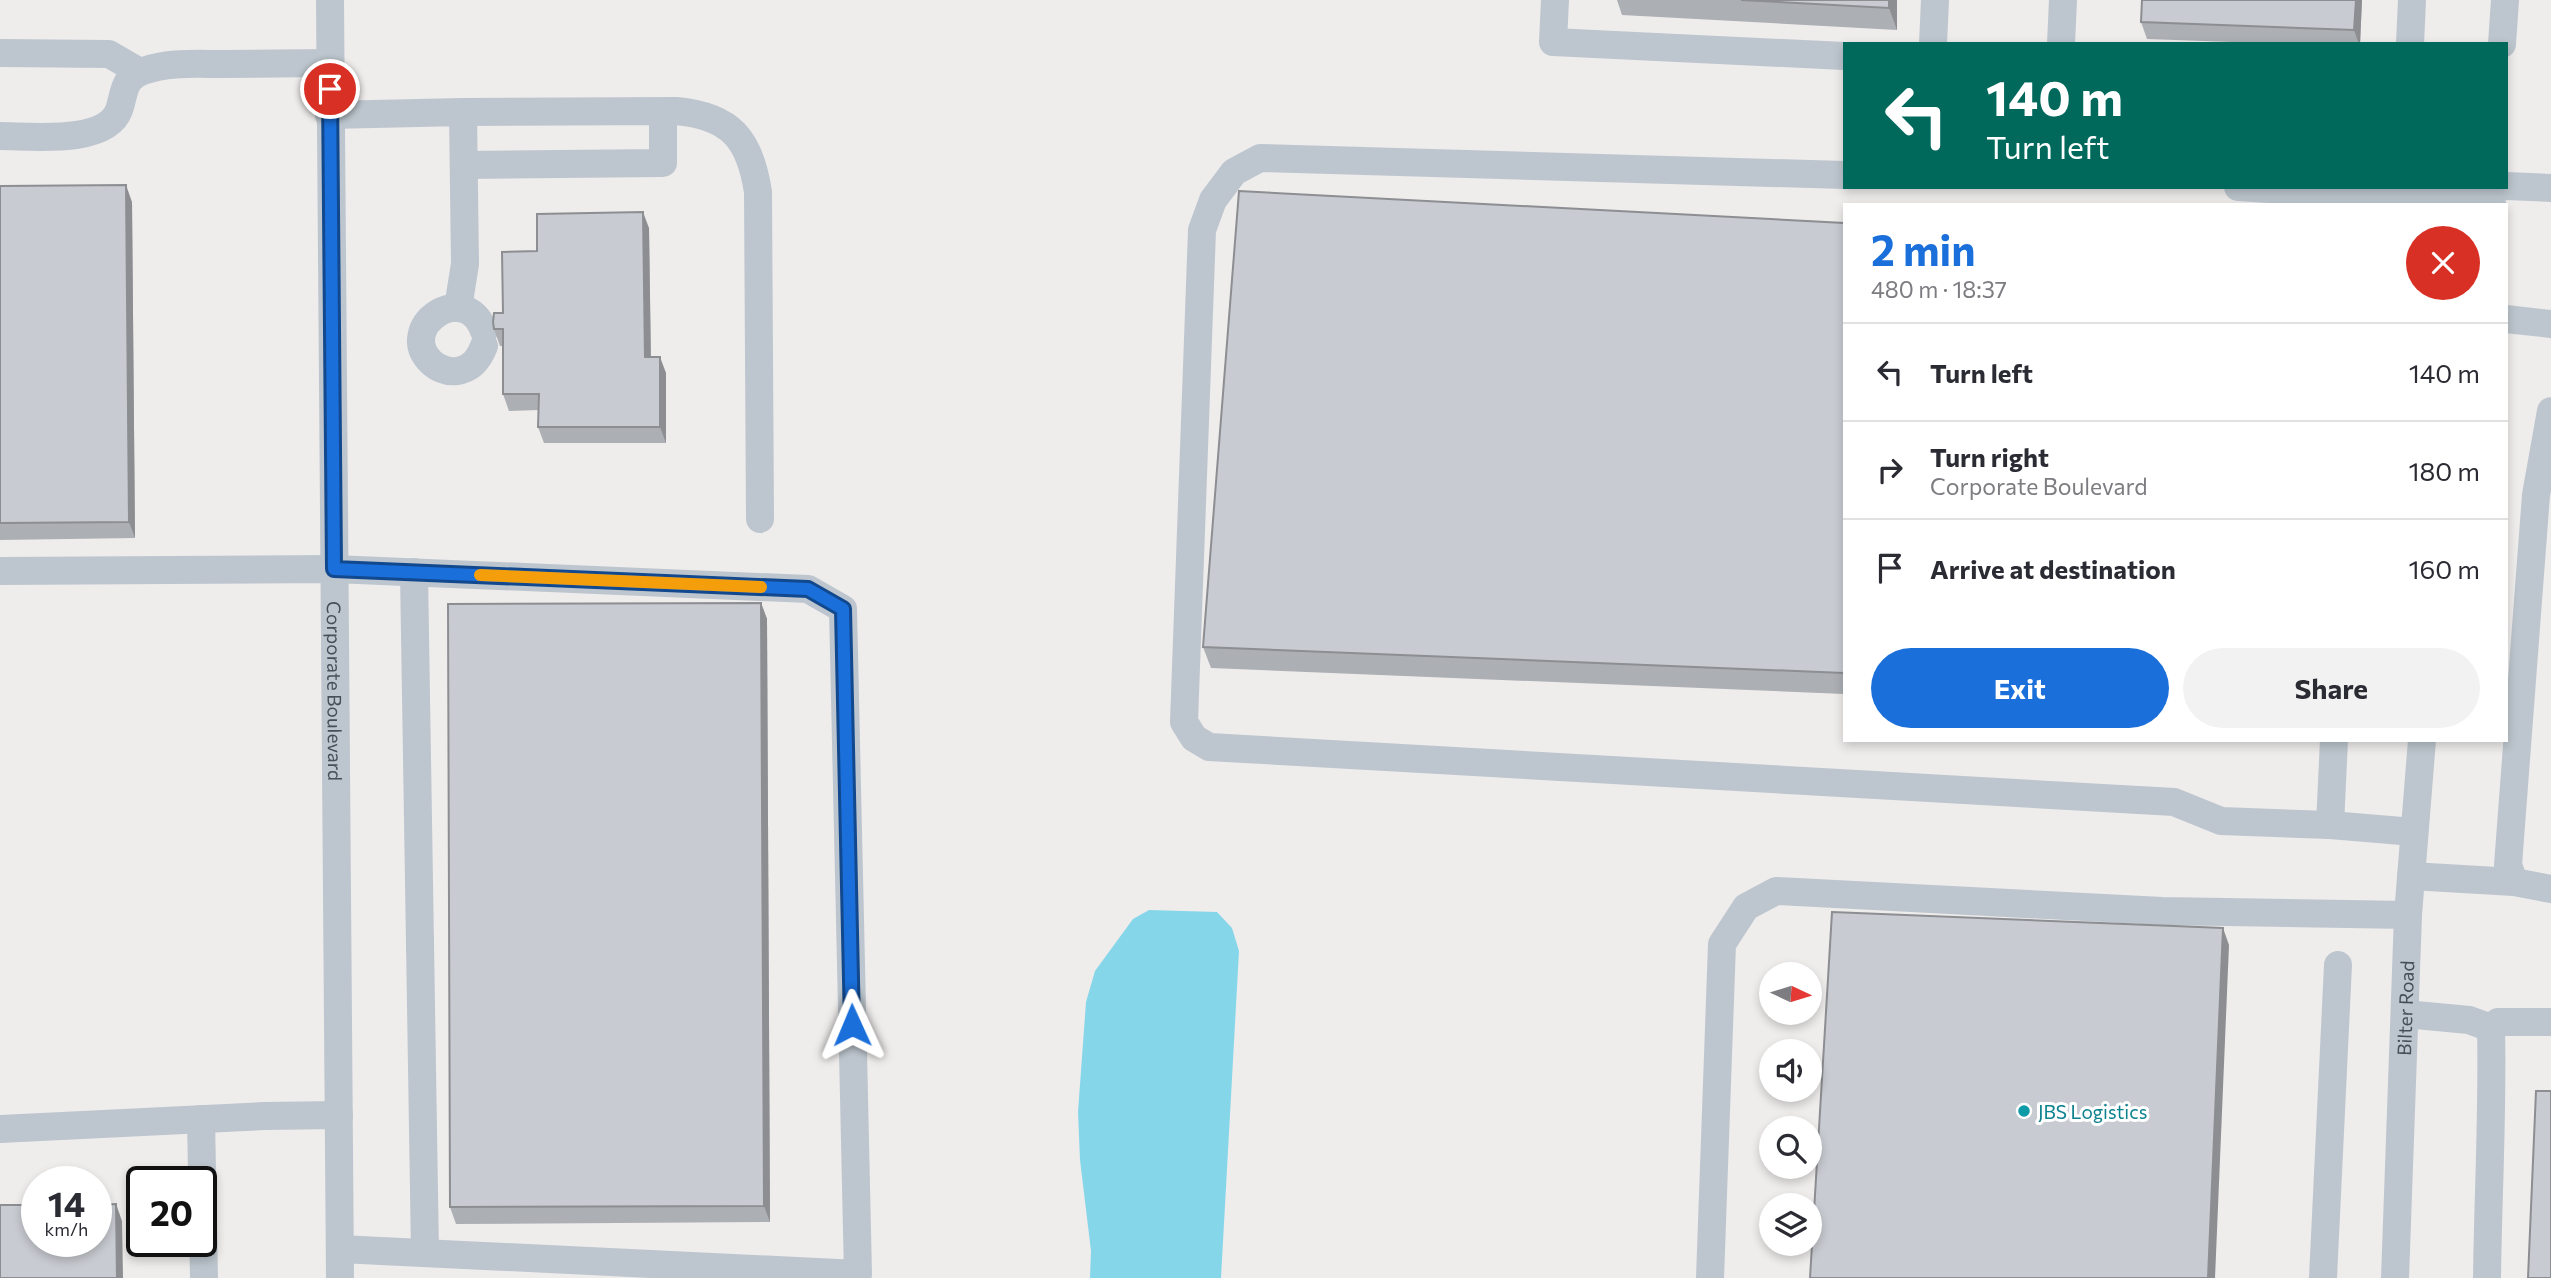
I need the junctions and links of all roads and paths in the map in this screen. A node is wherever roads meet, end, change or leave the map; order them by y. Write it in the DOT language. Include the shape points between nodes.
graph roads {
  1 [pos="330,0"];
  2 [pos="1555,0"];
  3 [pos="1936,0"];
  4 [pos="2063,0"];
  5 [pos="2412,0"];
  6 [pos="2505,0"];
  7 [pos="1933,42"];
  8 [pos="2061,42"];
  9 [pos="2410,42"];
  10 [pos="2502,42"];
  11 [pos="0,53"];
  12 [pos="1843,57"];
  13 [pos="330,63"];
  14 [pos="140,72"];
  15 [pos="663,111"];
  16 [pos="464,112"];
  17 [pos="330,115"];
  18 [pos="0,136"];
  19 [pos="464,165"];
  20 [pos="1843,175"];
  21 [pos="2551,188"];
  22 [pos="2256,189"];
  23 [pos="2496,195"];
  24 [pos="2358,200"];
  25 [pos="458,308"];
  26 [pos="2508,318"];
  27 [pos="2551,324"];
  28 [pos="2551,411"];
  29 [pos="760,519"];
  30 [pos="334,569"];
  31 [pos="0,571"];
  32 [pos="414,572"];
  33 [pos="2334,742"];
  34 [pos="2422,742"];
  35 [pos="2330,825"];
  36 [pos="2414,832"];
  37 [pos="2411,876"];
  38 [pos="2514,882"];
  39 [pos="2551,889"];
  40 [pos="2408,915"];
  41 [pos="2337,965"];
  42 [pos="2405,1014"];
  43 [pos="2551,1022"];
  44 [pos="2491,1028"];
  45 [pos="339,1115"];
  46 [pos="201,1119"];
  47 [pos="0,1129"];
  48 [pos="340,1249"];
  49 [pos="425,1253"];
  50 [pos="204,1278"];
  51 [pos="340,1278"];
  52 [pos="1710,1278"];
  53 [pos="2323,1278"];
  54 [pos="2395,1278"];
  55 [pos="2487,1278"];
  1 -- 13 [label="street, Corporate Boulevard"];
  2 -- 12 [label="street" via="1553,42"];
  3 -- 7 [label="street"];
  4 -- 8 [label="street"];
  5 -- 9 [label="street"];
  6 -- 10 [label="street"];
  11 -- 14 [label="street" via="109,54"];
  13 -- 14 [label="street" via="168,64"];
  13 -- 17 [label="street, Corporate Boulevard"];
  14 -- 18 [label="street" via="124,86 110,123 97,131"];
  15 -- 16 [label="street"];
  15 -- 19 [label="street" via="663,163"];
  15 -- 29 [label="street" via="700,114 720,122 738,136 755,174"];
  16 -- 17 [label="street"];
  16 -- 19 [label="street"];
  17 -- 30 [label="street, Corporate Boulevard"];
  19 -- 25 [label="street" via="465,264"];
  20 -- 35 [label="street" via="1270,158 1260,158 1234,172 1213,200 1202,230 1184,722 1194,738 1209,747 2174,802 2221,821"];
  21 -- 23 [label="street"];
  22 -- 24 [label="street"];
  23 -- 24 [label="street"];
  25 -- 25 [label="street" via="476,317 484,338 473,364 444,370 427,358 421,338 424,327 438,312"];
  26 -- 27 [label="street"];
  28 -- 38 [label="street" via="2536,495 2508,865"];
  30 -- 31 [label="street"];
  30 -- 32 [label="street"];
  30 -- 45 [label="street, Corporate Boulevard"];
  32 -- 49 [label="street"];
  32 -- 49 [label="street" via="808,589 843,609 858,1274"];
  33 -- 35 [label="street"];
  34 -- 36 [label="street, Bilter Road"];
  35 -- 36 [label="street"];
  36 -- 37 [label="street, Bilter Road"];
  37 -- 38 [label="street"];
  37 -- 40 [label="street, Bilter Road"];
  38 -- 39 [label="street"];
  40 -- 42 [label="street, Bilter Road"];
  40 -- 52 [label="street" via="2162,911 1776,891 1746,907 1722,944"];
  41 -- 53 [label="street"];
  42 -- 44 [label="street" via="2469,1020"];
  42 -- 54 [label="street, Bilter Road"];
  43 -- 44 [label="street" via="2498,1022"];
  44 -- 55 [label="street"];
  45 -- 46 [label="street"];
  45 -- 48 [label="street, Corporate Boulevard"];
  46 -- 47 [label="street"];
  46 -- 50 [label="street"];
  48 -- 49 [label="street"];
  48 -- 51 [label="street, Corporate Boulevard"];
}
